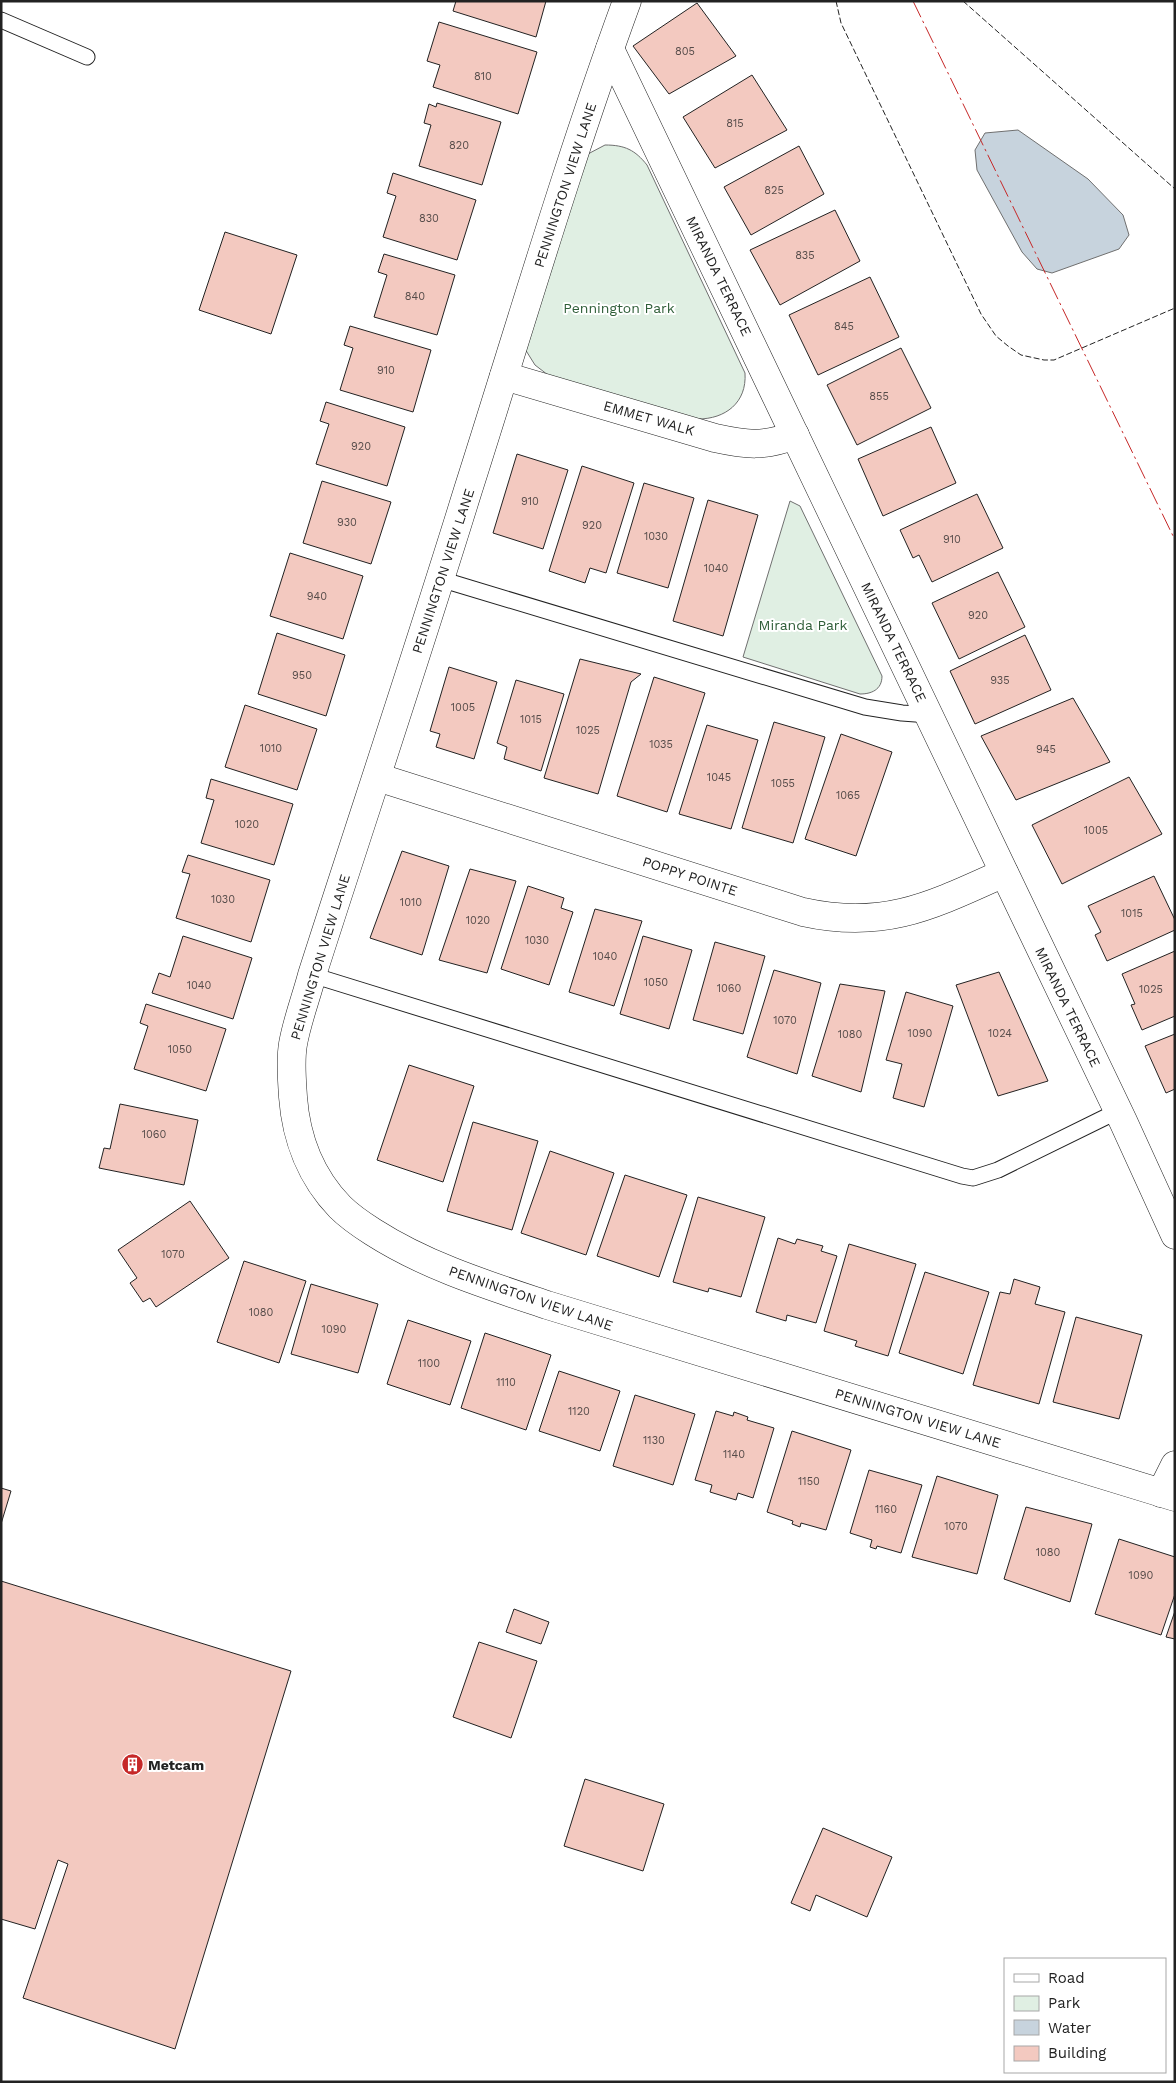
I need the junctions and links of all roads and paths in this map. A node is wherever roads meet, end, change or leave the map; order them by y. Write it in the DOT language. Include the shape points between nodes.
graph roads {
  1 [pos="627,1"];
  2 [pos="1,20"];
  3 [pos="610,49"];
  4 [pos="87,57"];
  5 [pos="504,376"];
  6 [pos="795,435"];
  7 [pos="440,579"];
  8 [pos="929,715"];
  9 [pos="377,777"];
  10 [pos="1004,873"];
  11 [pos="312,975"];
  12 [pos="1118,1111"];
  13 [pos="1175,1235"];
  14 [pos="1175,1465"];
  15 [pos="1168,1495"];
  1 -- 3 [label="street, PENNINGTON VIEW LANE"];
  2 -- 4 [label="lane"];
  3 -- 5 [label="street, PENNINGTON VIEW LANE"];
  3 -- 6 [label="street, MIRANDA TERRACE"];
  5 -- 6 [label="street, EMMET WALK" via="715,438 764,444"];
  5 -- 7 [label="street, PENNINGTON VIEW LANE"];
  6 -- 8 [label="street, MIRANDA TERRACE"];
  7 -- 8 [label="lane" via="865,707"];
  7 -- 9 [label="street, PENNINGTON VIEW LANE"];
  8 -- 10 [label="street, MIRANDA TERRACE"];
  9 -- 10 [label="street, POPPY POINTE" via="802,912 831,918 866,919 904,913 947,899"];
  9 -- 11 [label="street, PENNINGTON VIEW LANE"];
  10 -- 12 [label="street, MIRANDA TERRACE"];
  11 -- 12 [label="lane" via="973,1178 998,1170"];
  11 -- 15 [label="street, PENNINGTON VIEW LANE" via="293,1046 293,1094 298,1133 305,1153 340,1207 390,1243 446,1270 547,1305"];
  12 -- 13 [label="street, MIRANDA TERRACE"];
  14 -- 15 [label="street"];
}
